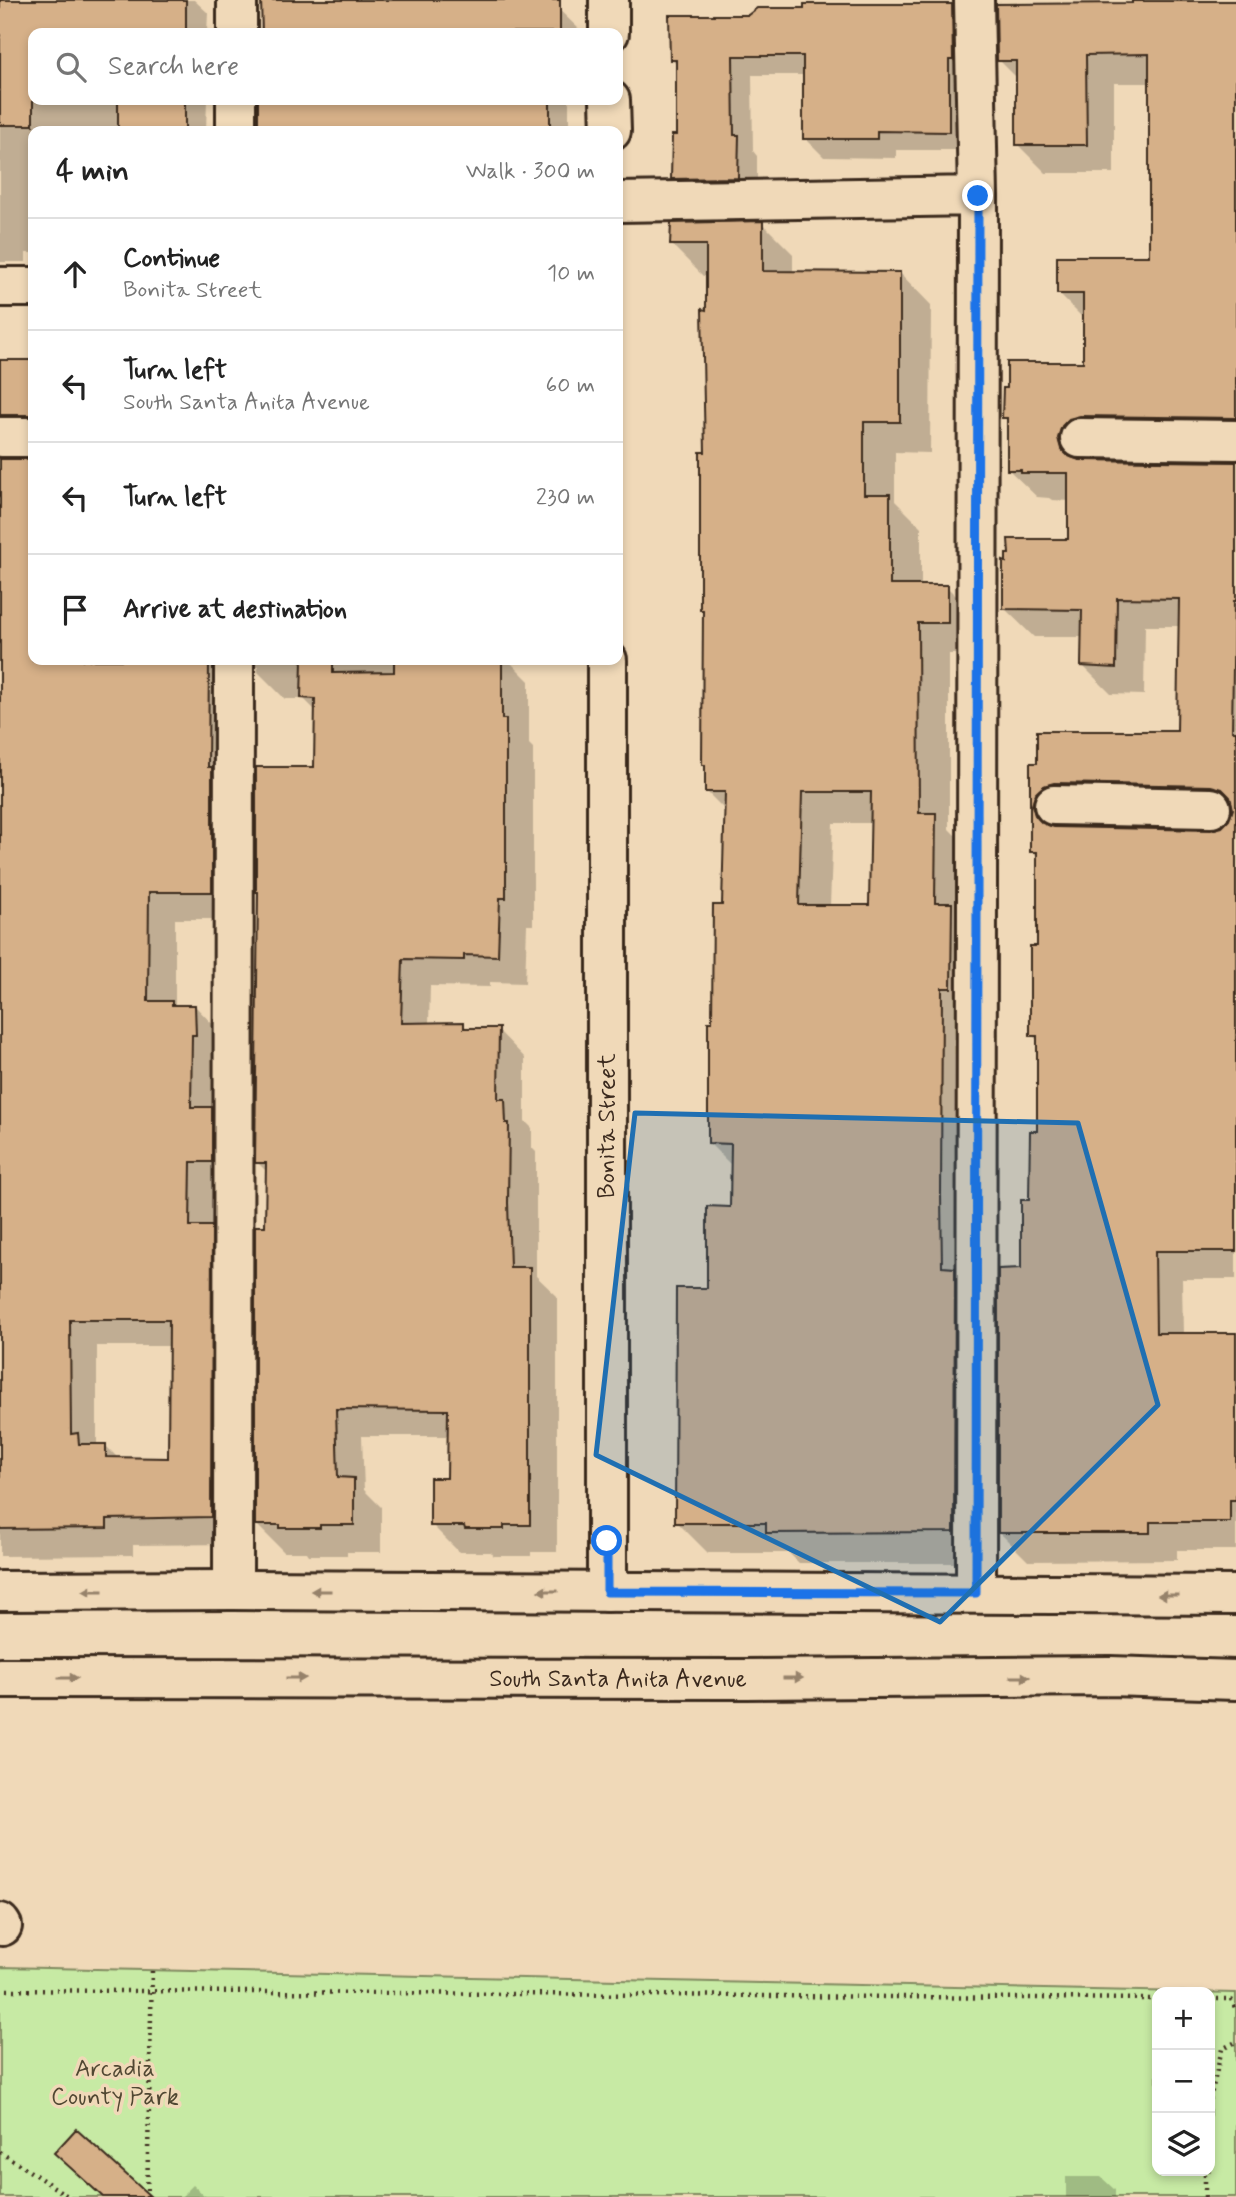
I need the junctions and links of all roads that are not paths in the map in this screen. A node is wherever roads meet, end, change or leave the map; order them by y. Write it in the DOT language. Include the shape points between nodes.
graph roads {
  1 [pos="237,0"];
  2 [pos="609,0"];
  3 [pos="974,0"];
  4 [pos="237,28"];
  5 [pos="609,28"];
  6 [pos="236,105"];
  7 [pos="610,105"];
  8 [pos="236,126"];
  9 [pos="611,126"];
  10 [pos="978,196"];
  11 [pos="623,202"];
  12 [pos="0,287"];
  13 [pos="28,287"];
  14 [pos="0,437"];
  15 [pos="28,437"];
  16 [pos="1080,438"];
  17 [pos="1236,440"];
  18 [pos="234,665"];
  19 [pos="607,665"];
  20 [pos="1054,805"];
  21 [pos="1211,808"];
  22 [pos="233,1590"];
  23 [pos="0,1591"];
  24 [pos="607,1592"];
  25 [pos="976,1593"];
  26 [pos="1236,1595"];
  27 [pos="0,1678"];
  28 [pos="1236,1680"];
  1 -- 4 [label="main road"];
  2 -- 5 [label="main road"];
  3 -- 10 [label="main road"];
  6 -- 8 [label="main road"];
  7 -- 9 [label="main road"];
  10 -- 11 [label="main road"];
  10 -- 25 [label="main road"];
  12 -- 13 [label="main road"];
  14 -- 15 [label="main road"];
  16 -- 17 [label="main road"];
  18 -- 22 [label="main road"];
  19 -- 24 [label="main road, Bonita Street"];
  20 -- 21 [label="main road"];
  22 -- 23 [label="main road, one-way"];
  24 -- 22 [label="main road, one-way"];
  24 -- 25 [label="main road"];
  26 -- 25 [label="main road, one-way"];
  27 -- 28 [label="main road, South Santa Anita Avenue, one-way" via="1110,1676"];
}
